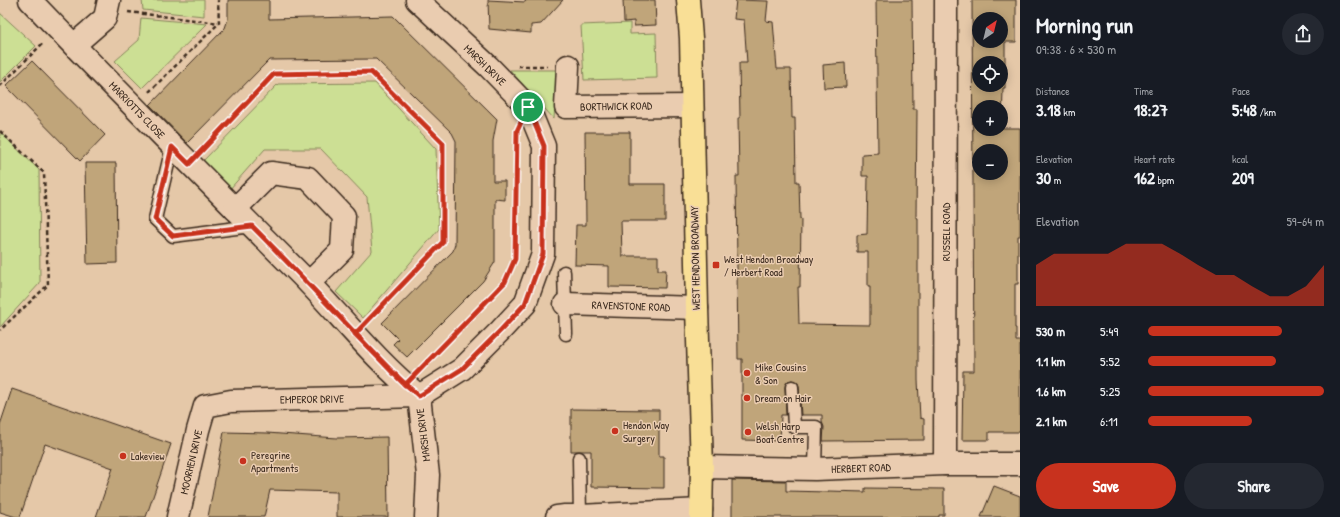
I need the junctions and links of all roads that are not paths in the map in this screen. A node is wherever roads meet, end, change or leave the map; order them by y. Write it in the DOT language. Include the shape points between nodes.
graph roads {
  1 [pos="30,0"];
  2 [pos="417,0"];
  3 [pos="688,0"];
  4 [pos="946,0"];
  5 [pos="108,5"];
  6 [pos="74,45"];
  7 [pos="568,66"];
  8 [pos="692,106"];
  9 [pos="172,147"];
  10 [pos="235,209"];
  11 [pos="252,226"];
  12 [pos="564,272"];
  13 [pos="309,283"];
  14 [pos="565,304"];
  15 [pos="697,308"];
  16 [pos="566,334"];
  17 [pos="792,387"];
  18 [pos="412,390"];
  19 [pos="205,406"];
  20 [pos="579,458"];
  21 [pos="945,464"];
  22 [pos="1020,464"];
  23 [pos="702,467"];
  24 [pos="815,469"];
  25 [pos="701,514"];
  26 [pos="580,516"];
  27 [pos="178,517"];
  28 [pos="426,517"];
  29 [pos="557,517"];
  1 -- 6 [label="street, MARRIOTTS CLOSE"];
  2 -- 18 [label="street, MARSH DRIVE" via="528,107 544,146 543,254 525,304 501,330 462,369"];
  3 -- 8 [label="main road, WEST HENDON BROADWAY"];
  4 -- 21 [label="street, RUSSELL ROAD"];
  5 -- 6 [label="street" via="105,18"];
  6 -- 9 [label="street, MARRIOTTS CLOSE"];
  7 -- 8 [label="street, BORTHWICK ROAD" via="566,107"];
  8 -- 15 [label="main road, WEST HENDON BROADWAY"];
  9 -- 10 [label="street, MARRIOTTS CLOSE"];
  9 -- 11 [label="lane" via="155,219 173,236"];
  10 -- 11 [label="street, MARRIOTTS CLOSE"];
  10 -- 13 [label="street" via="271,173 308,178 344,216 342,250"];
  11 -- 13 [label="street, MARRIOTTS CLOSE"];
  12 -- 14 [label="lane"];
  13 -- 18 [label="street, MARRIOTTS CLOSE" via="355,334"];
  14 -- 15 [label="street, RAVENSTONE ROAD"];
  14 -- 16 [label="lane"];
  15 -- 23 [label="main road, WEST HENDON BROADWAY"];
  17 -- 24 [label="lane" via="794,427 816,427"];
  18 -- 19 [label="street, EMPEROR DRIVE" via="231,401"];
  18 -- 28 [label="street, MARSH DRIVE" via="428,475"];
  19 -- 27 [label="street, MOORHEN DRIVE"];
  20 -- 26 [label="lane"];
  21 -- 22 [label="street, HERBERT ROAD"];
  21 -- 24 [label="street, HERBERT ROAD"];
  23 -- 24 [label="street, HERBERT ROAD"];
  23 -- 25 [label="main road, WEST HENDON BROADWAY"];
  25 -- 26 [label="street"];
  26 -- 29 [label="street"];
}
